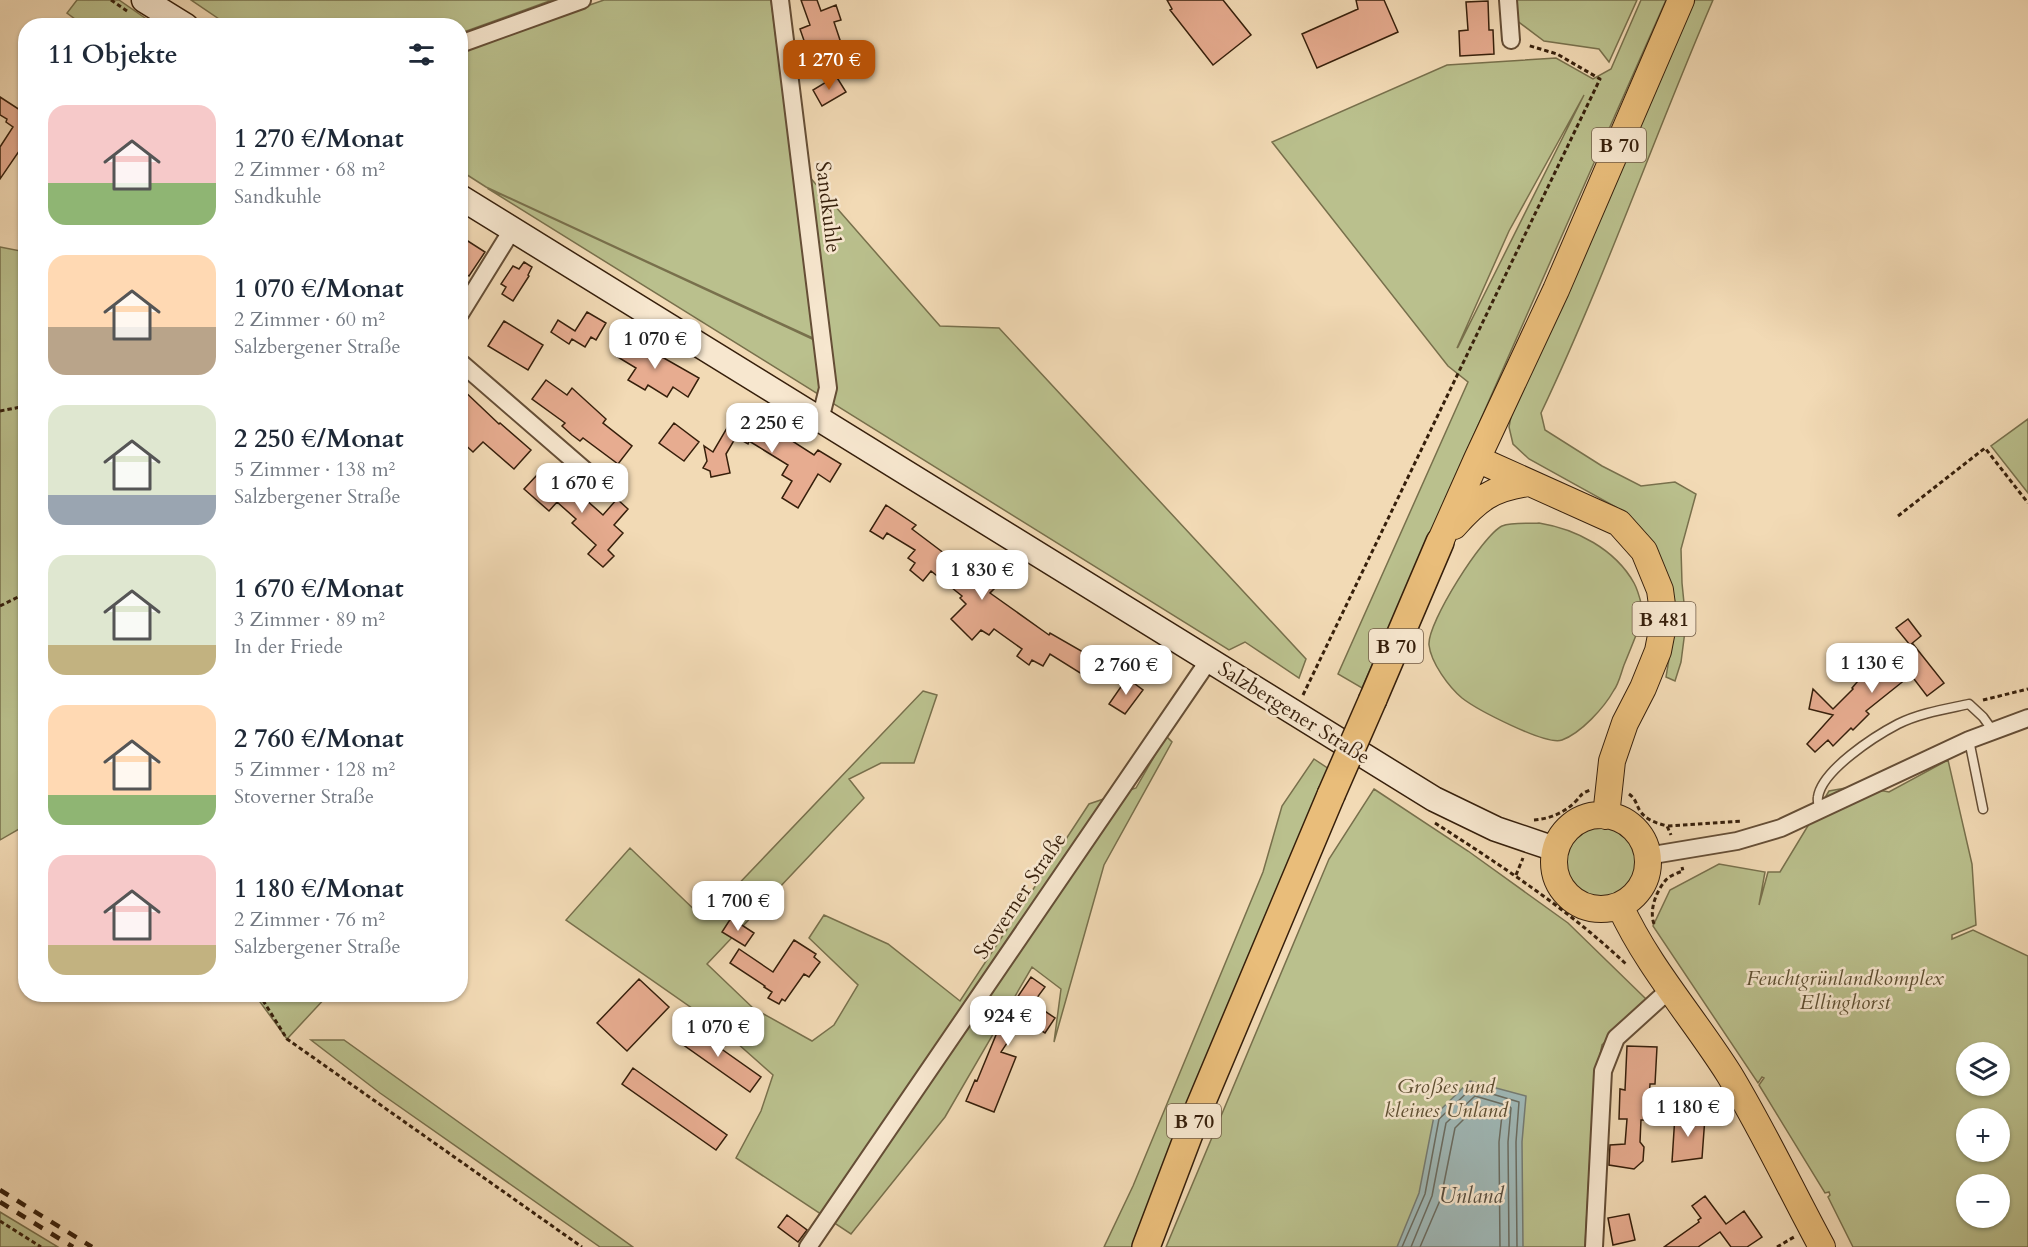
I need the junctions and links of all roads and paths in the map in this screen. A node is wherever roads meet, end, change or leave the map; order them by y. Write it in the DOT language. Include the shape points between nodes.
graph roads {
  1 [pos="144,0"];
  2 [pos="582,0"];
  3 [pos="780,0"];
  4 [pos="1508,0"];
  5 [pos="1681,0"];
  6 [pos="173,18"];
  7 [pos="1511,40"];
  8 [pos="468,41"];
  9 [pos="468,202"];
  10 [pos="513,230"];
  11 [pos="468,301"];
  12 [pos="468,369"];
  13 [pos="18,408"];
  14 [pos="0,411"];
  15 [pos="820,420"];
  16 [pos="1477,459"];
  17 [pos="595,478"];
  18 [pos="1528,483"];
  19 [pos="2028,503"];
  20 [pos="1898,516"];
  21 [pos="1440,542"];
  22 [pos="18,597"];
  23 [pos="0,606"];
  24 [pos="1209,660"];
  25 [pos="2028,689"];
  26 [pos="1303,695"];
  27 [pos="1970,704"];
  28 [pos="2028,718"];
  29 [pos="1993,731"];
  30 [pos="1969,740"];
  31 [pos="1606,803"];
  32 [pos="1983,809"];
  33 [pos="1820,811"];
  34 [pos="1526,820"];
  35 [pos="1749,820"];
  36 [pos="1668,826"];
  37 [pos="1555,849"];
  38 [pos="1676,851"];
  39 [pos="1647,856"];
  40 [pos="1620,906"];
  41 [pos="1655,928"];
  42 [pos="1669,990"];
  43 [pos="264,1002"];
  44 [pos="0,1221"];
  45 [pos="1795,1236"];
  46 [pos="41,1247"];
  47 [pos="582,1247"];
  48 [pos="808,1247"];
  49 [pos="1146,1247"];
  50 [pos="1594,1247"];
  51 [pos="1778,1247"];
  52 [pos="1822,1247"];
  1 -- 6 [label="main road"];
  2 -- 8 [label="street"];
  3 -- 15 [label="street, Sandkuhle" via="828,388"];
  4 -- 7 [label="street"];
  5 -- 16 [label="main road, B 70" via="1556,290"];
  7 -- 26 [label="path" via="1557,54 1600,79"];
  9 -- 10 [label="main road, Salzbergener Straße"];
  10 -- 11 [label="street"];
  10 -- 15 [label="main road, Salzbergener Straße"];
  12 -- 17 [label="street"];
  13 -- 14 [label="path"];
  15 -- 24 [label="main road, Salzbergener Straße"];
  16 -- 18 [label="main road, B 481"];
  16 -- 21 [label="main road, B 70"];
  18 -- 21 [label="main road, B 70" via="1492,492"];
  18 -- 31 [label="main road, B 481" via="1620,523 1644,551 1660,590 1664,620 1658,651 1612,761"];
  19 -- 20 [label="path" via="1985,448"];
  21 -- 49 [label="highway, B 70, bridge" via="1195,1118"];
  22 -- 23 [label="path"];
  24 -- 37 [label="main road, Salzbergener Straße" via="1434,799 1496,829"];
  24 -- 48 [label="street, Stoverner Straße"];
  25 -- 27 [label="path"];
  27 -- 29 [label="lane"];
  27 -- 33 [label="lane" via="1899,723 1861,748 1821,786 1817,800"];
  28 -- 29 [label="street"];
  29 -- 30 [label="street"];
  30 -- 32 [label="lane"];
  30 -- 33 [label="street"];
  31 -- 34 [label="path" via="1591,790 1560,813"];
  31 -- 36 [label="path" via="1626,793 1652,822"];
  31 -- 37 [label="main road" via="1592,816 1574,824 1560,837"];
  31 -- 39 [label="main road" via="1641,838"];
  33 -- 38 [label="street" via="1737,841"];
  35 -- 36 [label="path"];
  36 -- 38 [label="path"];
  37 -- 40 [label="main road" via="1553,867 1558,884 1569,898 1602,910"];
  38 -- 39 [label="street"];
  38 -- 41 [label="path" via="1683,871 1666,879 1654,900"];
  39 -- 40 [label="main road" via="1645,880 1639,891"];
  40 -- 42 [label="main road"];
  42 -- 50 [label="street" via="1616,1038 1604,1071"];
  42 -- 52 [label="main road" via="1734,1082"];
  43 -- 47 [label="path" via="287,1039"];
  44 -- 46 [label="path"];
  45 -- 51 [label="path"];
}
